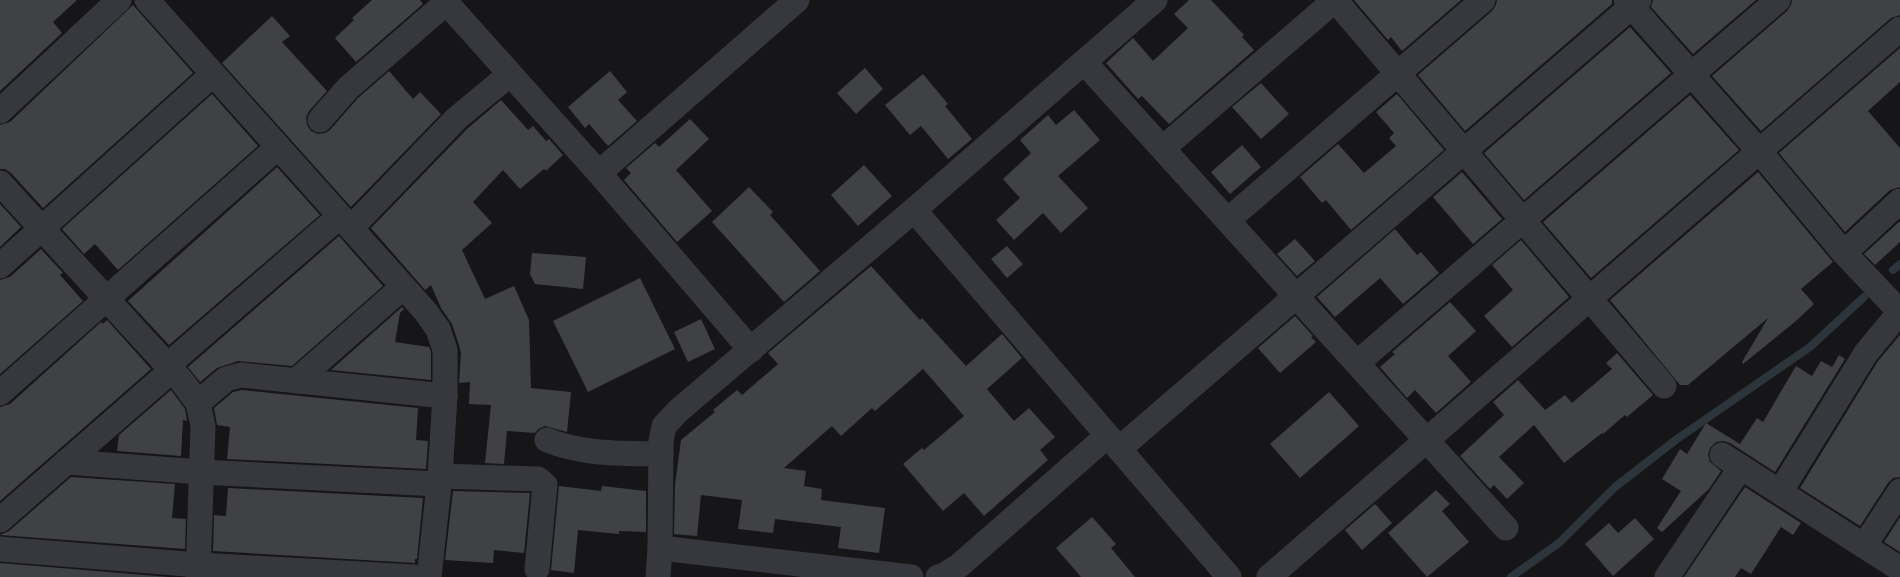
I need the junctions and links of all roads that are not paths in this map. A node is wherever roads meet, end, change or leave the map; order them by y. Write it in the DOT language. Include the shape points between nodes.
graph roads {
  1 [pos="119,0"];
  2 [pos="147,0"];
  3 [pos="797,0"];
  4 [pos="1155,0"];
  5 [pos="1483,0"];
  6 [pos="1778,0"];
  7 [pos="1632,2"];
  8 [pos="453,3"];
  9 [pos="1900,29"];
  10 [pos="1084,62"];
  11 [pos="1398,73"];
  12 [pos="213,74"];
  13 [pos="510,74"];
  14 [pos="1691,75"];
  15 [pos="0,110"];
  16 [pos="320,120"];
  17 [pos="278,147"];
  18 [pos="1162,148"];
  19 [pos="1464,151"];
  20 [pos="1759,151"];
  21 [pos="598,173"];
  22 [pos="0,183"];
  23 [pos="1900,201"];
  24 [pos="914,210"];
  25 [pos="1228,220"];
  26 [pos="1523,220"];
  27 [pos="345,222"];
  28 [pos="42,229"];
  29 [pos="1844,253"];
  30 [pos="0,266"];
  31 [pos="403,287"];
  32 [pos="1296,295"];
  33 [pos="106,298"];
  34 [pos="1589,299"];
  35 [pos="1900,312"];
  36 [pos="750,350"];
  37 [pos="1357,363"];
  38 [pos="170,368"];
  39 [pos="296,381"];
  40 [pos="1664,386"];
  41 [pos="0,393"];
  42 [pos="445,396"];
  43 [pos="198,403"];
  44 [pos="547,440"];
  45 [pos="1427,440"];
  46 [pos="1113,443"];
  47 [pos="661,454"];
  48 [pos="66,462"];
  49 [pos="201,472"];
  50 [pos="439,480"];
  51 [pos="1900,491"];
  52 [pos="1780,492"];
  53 [pos="0,520"];
  54 [pos="1506,528"];
  55 [pos="1864,546"];
  56 [pos="660,548"];
  57 [pos="0,549"];
  58 [pos="536,569"];
  59 [pos="770,569"];
  60 [pos="1900,569"];
  61 [pos="198,571"];
  62 [pos="414,577"];
  63 [pos="429,577"];
  64 [pos="658,577"];
  65 [pos="911,577"];
  66 [pos="938,577"];
  67 [pos="1228,577"];
  68 [pos="1269,577"];
  69 [pos="1667,577"];
  1 -- 15 [label="street"];
  2 -- 12 [label="street"];
  3 -- 21 [label="street"];
  4 -- 10 [label="street"];
  5 -- 11 [label="street"];
  6 -- 14 [label="street"];
  7 -- 14 [label="street"];
  7 -- 19 [label="street"];
  8 -- 13 [label="street"];
  8 -- 16 [label="street" via="348,88"];
  9 -- 20 [label="street"];
  10 -- 18 [label="street"];
  10 -- 24 [label="street"];
  11 -- 18 [label="street" via="1335,0"];
  11 -- 19 [label="street"];
  11 -- 25 [label="street"];
  12 -- 17 [label="street"];
  12 -- 28 [label="street"];
  13 -- 21 [label="street"];
  13 -- 27 [label="street" via="457,118"];
  14 -- 20 [label="street"];
  14 -- 26 [label="street"];
  17 -- 27 [label="street"];
  17 -- 33 [label="street"];
  18 -- 25 [label="street"];
  19 -- 26 [label="street"];
  19 -- 32 [label="street"];
  20 -- 29 [label="street"];
  20 -- 34 [label="street"];
  21 -- 36 [label="street"];
  22 -- 28 [label="street"];
  23 -- 29 [label="street"];
  24 -- 36 [label="street"];
  24 -- 46 [label="street"];
  25 -- 32 [label="street"];
  26 -- 34 [label="street"];
  26 -- 37 [label="street"];
  27 -- 31 [label="street"];
  27 -- 38 [label="street"];
  28 -- 30 [label="street"];
  28 -- 33 [label="street"];
  29 -- 35 [label="street"];
  31 -- 39 [label="street"];
  31 -- 42 [label="street" via="438,329 445,350"];
  32 -- 37 [label="street"];
  32 -- 46 [label="street"];
  33 -- 38 [label="street"];
  33 -- 41 [label="street"];
  34 -- 40 [label="street"];
  34 -- 45 [label="street"];
  35 -- 52 [label="street" via="1866,353"];
  36 -- 47 [label="street" via="664,426"];
  37 -- 45 [label="street"];
  38 -- 43 [label="street"];
  38 -- 48 [label="street"];
  39 -- 42 [label="street"];
  39 -- 43 [label="street" via="240,375 226,380"];
  42 -- 50 [label="street"];
  43 -- 49 [label="street" via="203,426"];
  44 -- 47 [label="street" via="584,451"];
  45 -- 54 [label="street"];
  45 -- 68 [label="street"];
  46 -- 66 [label="street" via="960,565"];
  46 -- 67 [label="street"];
  47 -- 56 [label="street"];
  48 -- 49 [label="street"];
  48 -- 53 [label="street"];
  49 -- 50 [label="street"];
  49 -- 61 [label="street"];
  50 -- 58 [label="street" via="538,479 545,485"];
  50 -- 63 [label="street"];
  51 -- 55 [label="street"];
  52 -- 55 [label="street"];
  52 -- 69 [label="street" via="1731,461"];
  55 -- 60 [label="street"];
  56 -- 59 [label="street"];
  56 -- 64 [label="street"];
  57 -- 61 [label="street"];
  59 -- 65 [label="street"];
  61 -- 62 [label="street"];
}
